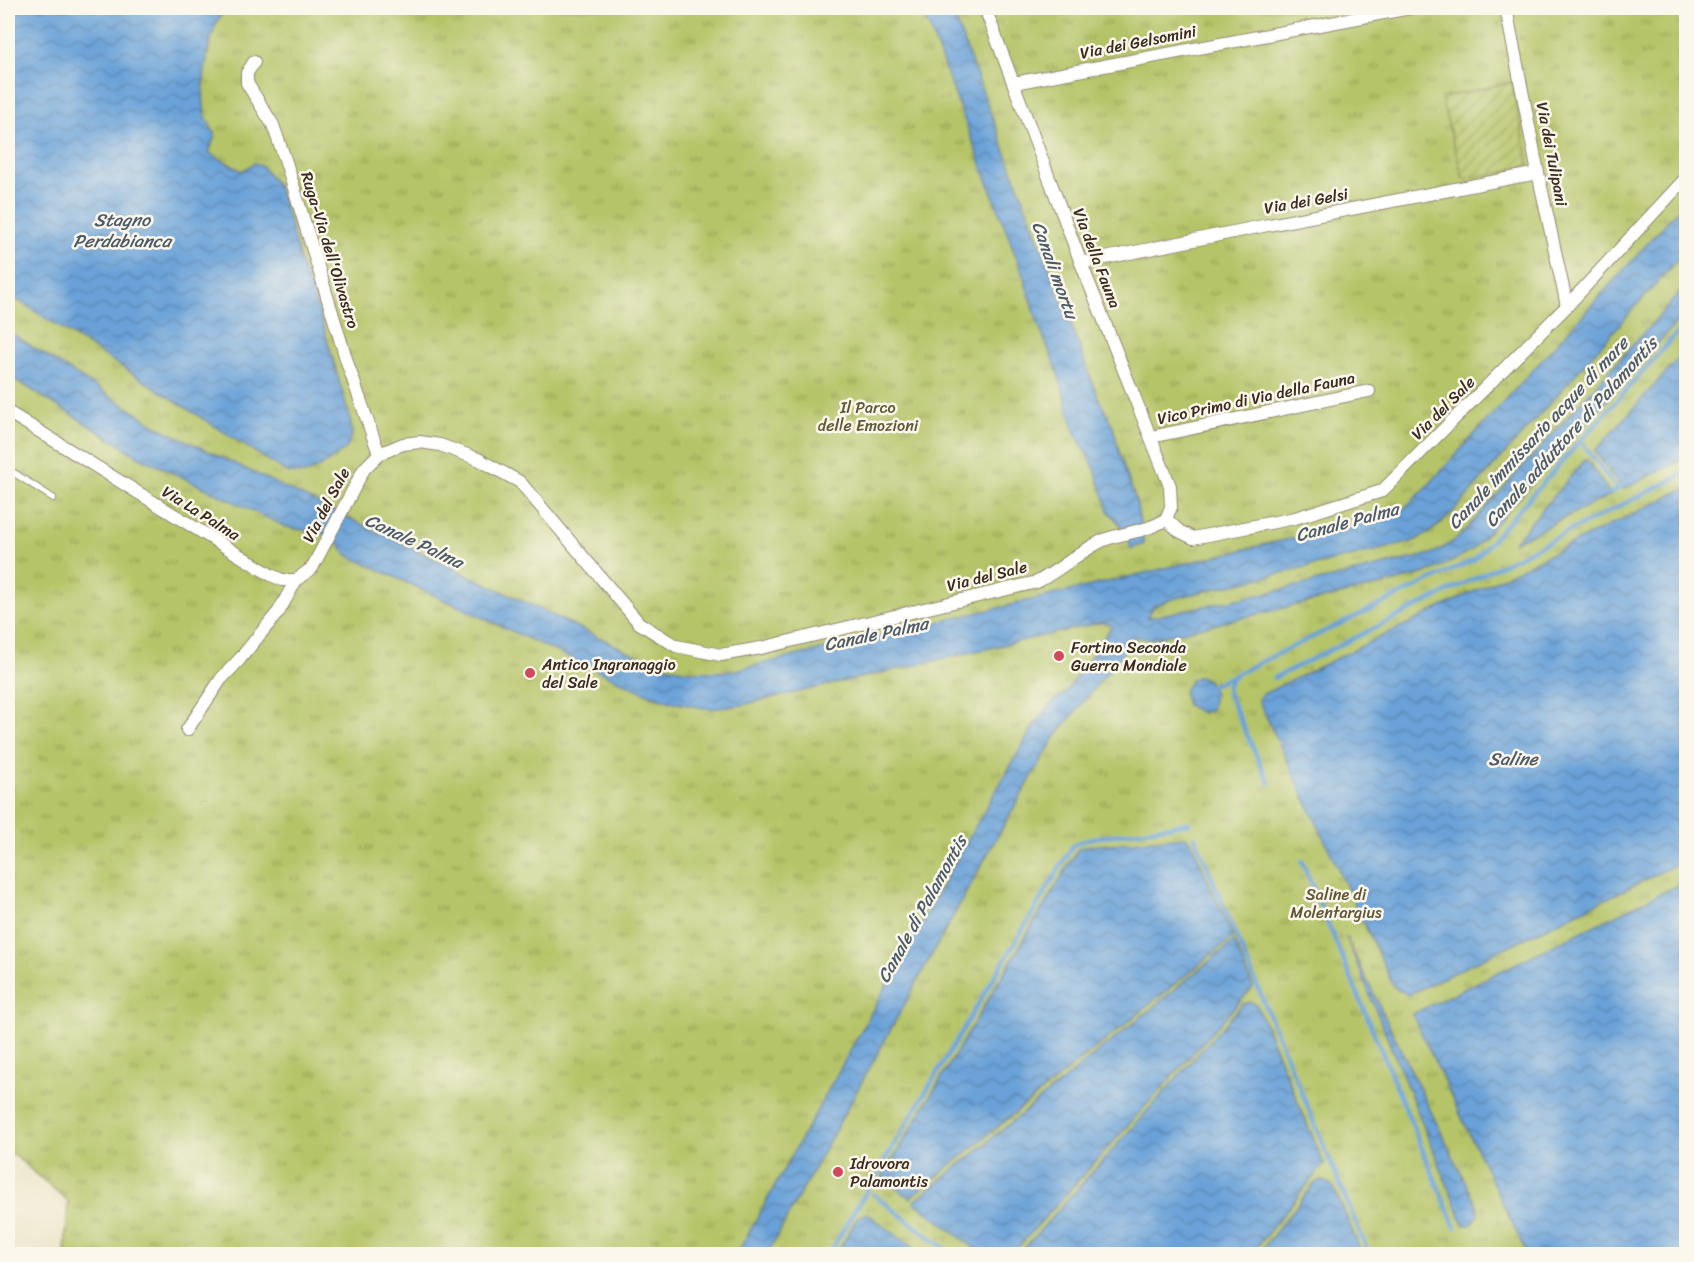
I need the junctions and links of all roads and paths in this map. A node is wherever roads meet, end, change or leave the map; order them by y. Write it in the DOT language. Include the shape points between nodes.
graph roads {
  1 [pos="985,8"];
  2 [pos="1410,8"];
  3 [pos="1506,8"];
  4 [pos="254,62"];
  5 [pos="1014,82"];
  6 [pos="1538,173"];
  7 [pos="1686,178"];
  8 [pos="1081,263"];
  9 [pos="1567,306"];
  10 [pos="1369,391"];
  11 [pos="8,412"];
  12 [pos="1151,437"];
  13 [pos="379,454"];
  14 [pos="8,469"];
  15 [pos="53,498"];
  16 [pos="1166,519"];
  17 [pos="296,580"];
  18 [pos="187,730"];
  1 -- 5 [label="street, Via della Fauna"];
  2 -- 5 [label="street, Via dei Gelsomini"];
  3 -- 6 [label="street, Via dei Tulipani"];
  4 -- 13 [label="street, Ruga-Via dell'Olivastro" via="247,73 248,83 269,118 286,162"];
  5 -- 8 [label="street, Via della Fauna"];
  6 -- 8 [label="street, Via dei Gelsi"];
  6 -- 9 [label="street, Via dei Tulipani"];
  7 -- 9 [label="street, Via del Sale"];
  8 -- 12 [label="street, Via della Fauna"];
  9 -- 16 [label="street, Via del Sale" via="1383,491 1295,518 1193,538"];
  10 -- 12 [label="street, Vico Primo di Via della Fauna"];
  11 -- 17 [label="street, Via La Palma" via="271,575"];
  12 -- 16 [label="street, Via della Fauna" via="1170,486 1171,507"];
  13 -- 16 [label="street, Via del Sale" via="403,444 440,445 478,459 520,482 639,623 675,646 721,655 1037,582 1101,541 1156,526"];
  13 -- 17 [label="street, Via del Sale" via="364,469 312,568"];
  14 -- 15 [label="lane"];
  17 -- 18 [label="street" via="279,611 221,679"];
}
